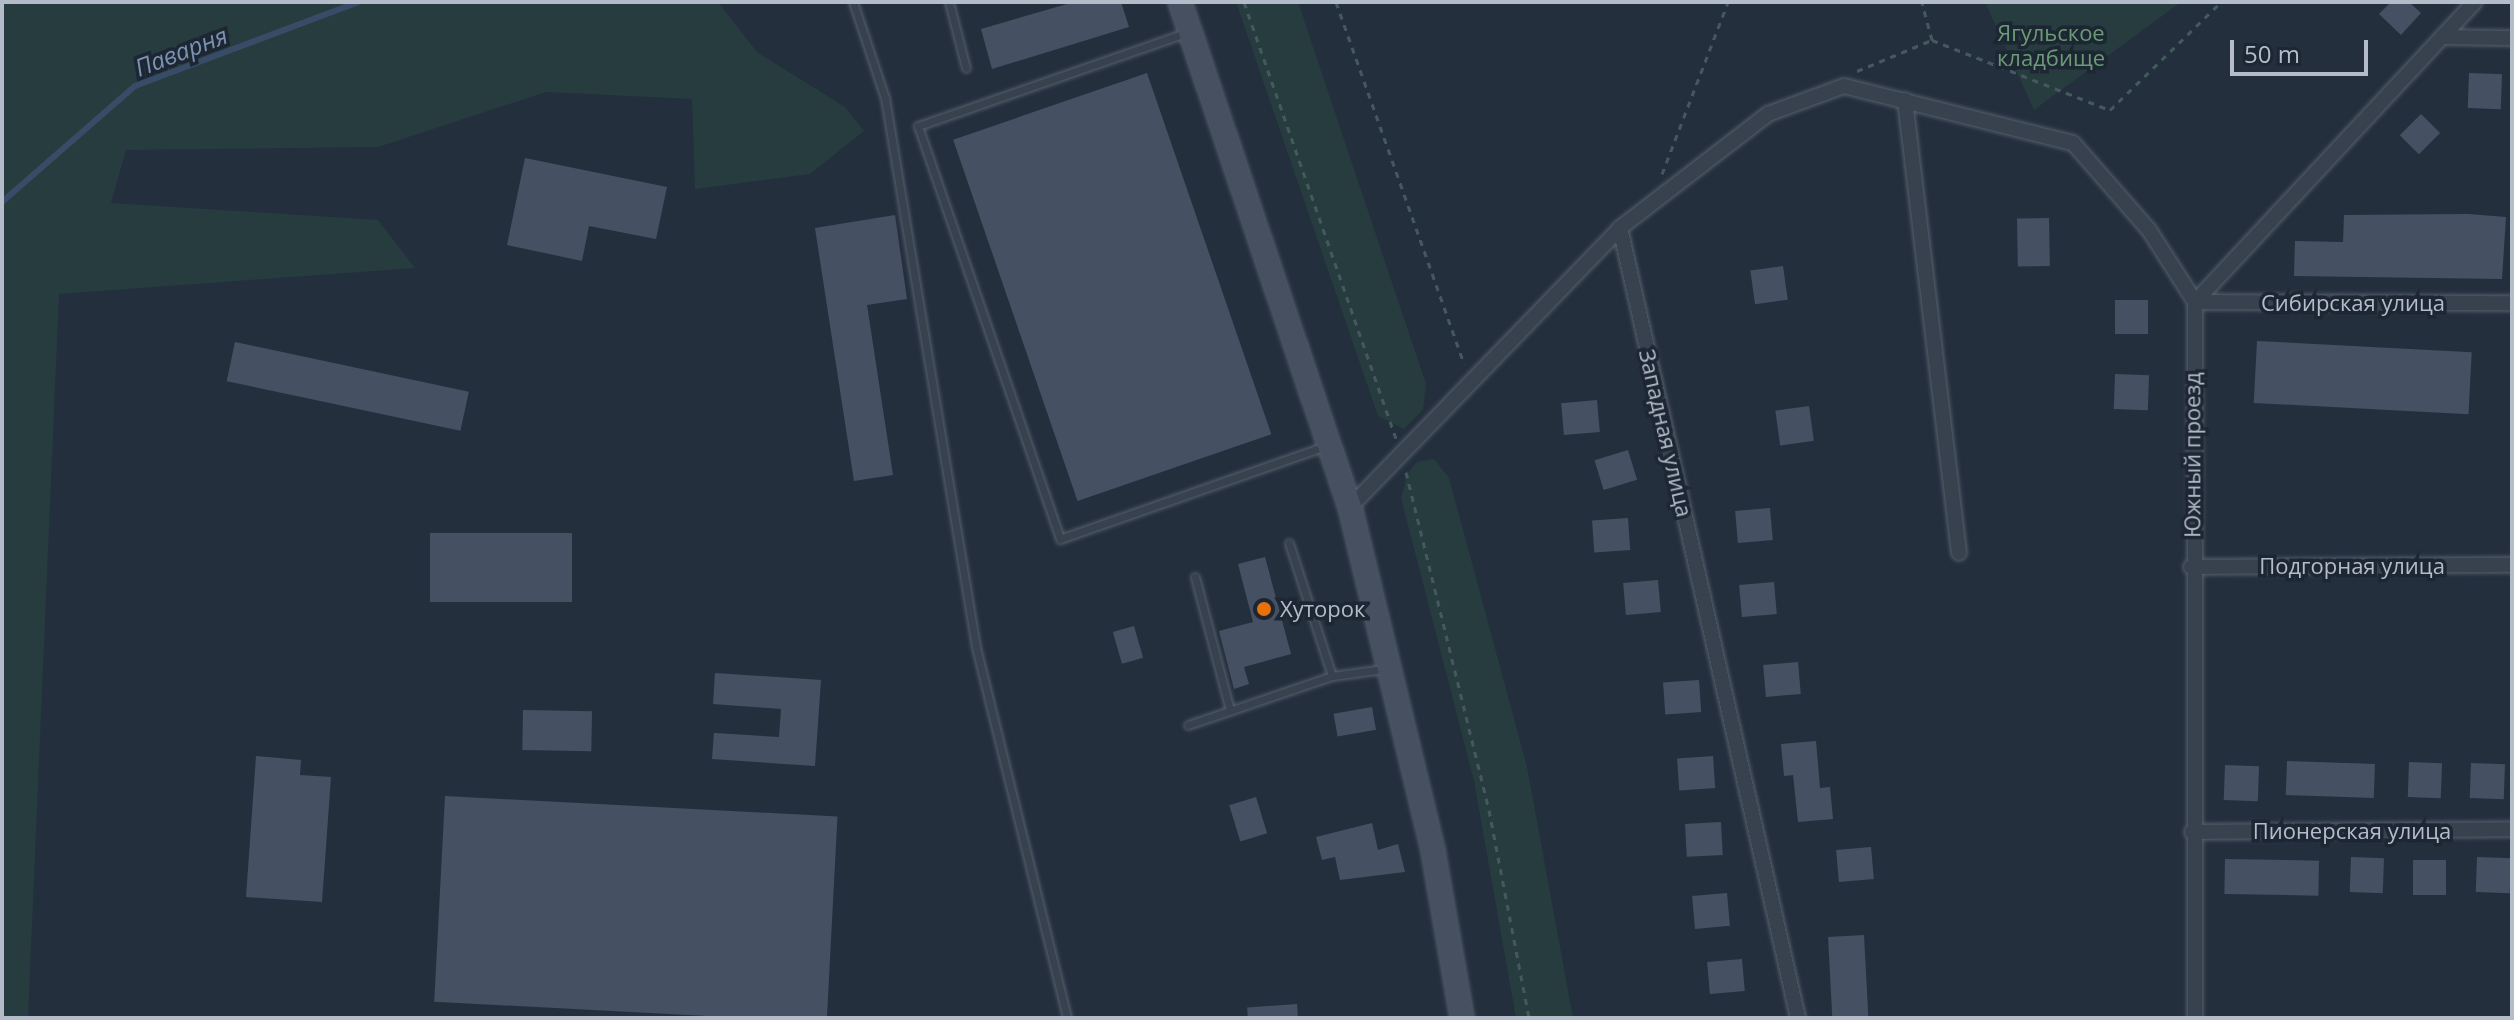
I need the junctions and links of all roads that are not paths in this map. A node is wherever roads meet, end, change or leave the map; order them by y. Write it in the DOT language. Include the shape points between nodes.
graph roads {
  1 [pos="853,2"];
  2 [pos="949,2"];
  3 [pos="1180,2"];
  4 [pos="2475,2"];
  5 [pos="1190,32"];
  6 [pos="2446,37"];
  7 [pos="2512,38"];
  8 [pos="966,68"];
  9 [pos="1905,100"];
  10 [pos="1620,228"];
  11 [pos="2195,302"];
  12 [pos="2512,303"];
  13 [pos="1329,445"];
  14 [pos="1350,507"];
  15 [pos="1289,543"];
  16 [pos="1959,553"];
  17 [pos="2512,565"];
  18 [pos="2191,567"];
  19 [pos="1195,577"];
  20 [pos="1390,668"];
  21 [pos="1332,676"];
  22 [pos="1230,710"];
  23 [pos="1188,725"];
  24 [pos="2512,829"];
  25 [pos="2192,832"];
  26 [pos="1067,1018"];
  27 [pos="1462,1018"];
  28 [pos="1798,1018"];
  29 [pos="2195,1018"];
  1 -- 26 [label="lane" via="885,98 976,647"];
  2 -- 8 [label="lane"];
  3 -- 5 [label="street"];
  4 -- 6 [label="street"];
  5 -- 13 [label="street"];
  5 -- 13 [label="lane" via="918,126 1060,539"];
  6 -- 7 [label="street"];
  6 -- 11 [label="street"];
  9 -- 10 [label="street" via="1844,86 1768,114"];
  9 -- 11 [label="street" via="2073,143 2122,194"];
  9 -- 16 [label="street"];
  10 -- 14 [label="street"];
  10 -- 28 [label="street, Западная улица"];
  11 -- 12 [label="street, Сибирская улица"];
  11 -- 18 [label="street, Южный проезд"];
  13 -- 14 [label="street"];
  14 -- 20 [label="street"];
  15 -- 21 [label="lane"];
  17 -- 18 [label="street, Подгорная улица"];
  18 -- 25 [label="street, Южный проезд"];
  19 -- 22 [label="lane"];
  20 -- 21 [label="lane"];
  20 -- 27 [label="street" via="1433,851"];
  21 -- 22 [label="lane"];
  22 -- 23 [label="lane"];
  24 -- 25 [label="street, Пионерская улица"];
  25 -- 29 [label="street, Южный проезд"];
}
